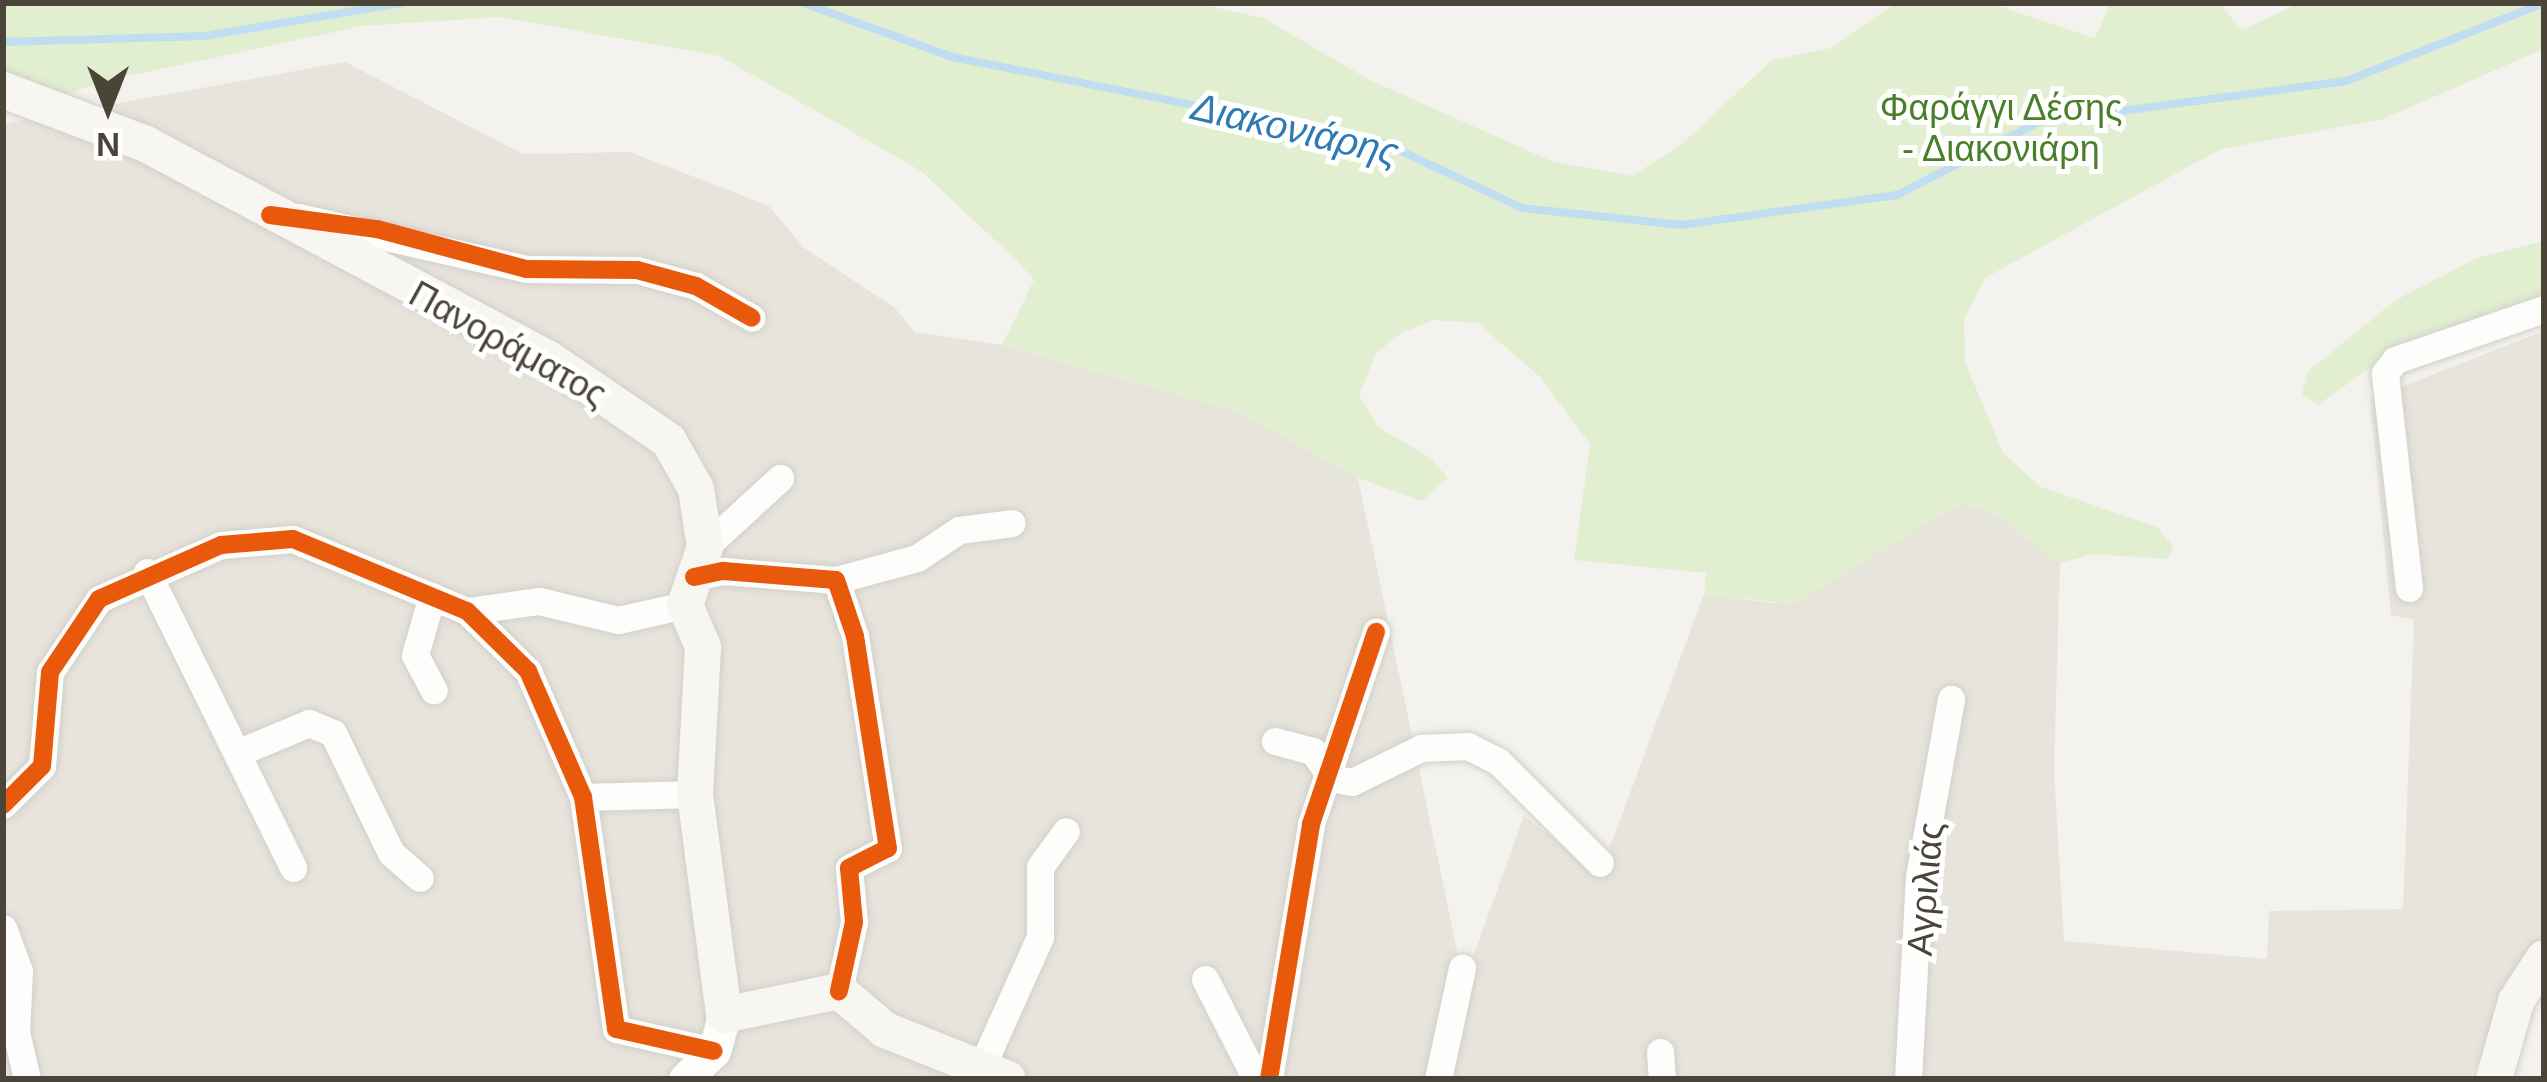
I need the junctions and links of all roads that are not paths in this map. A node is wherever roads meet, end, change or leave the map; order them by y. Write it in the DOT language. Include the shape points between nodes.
graph roads {
  1 [pos="3,90"];
  2 [pos="270,215"];
  3 [pos="2544,309"];
  4 [pos="752,318"];
  5 [pos="780,478"];
  6 [pos="1012,523"];
  7 [pos="147,572"];
  8 [pos="695,576"];
  9 [pos="836,580"];
  10 [pos="2409,588"];
  11 [pos="432,596"];
  12 [pos="466,611"];
  13 [pos="1376,632"];
  14 [pos="434,691"];
  15 [pos="1951,699"];
  16 [pos="1275,741"];
  17 [pos="237,754"];
  18 [pos="1330,778"];
  19 [pos="695,794"];
  20 [pos="583,797"];
  21 [pos="3,806"];
  22 [pos="1066,831"];
  23 [pos="1600,863"];
  24 [pos="293,868"];
  25 [pos="420,878"];
  26 [pos="3,928"];
  27 [pos="2544,958"];
  28 [pos="1462,968"];
  29 [pos="1205,979"];
  30 [pos="839,991"];
  31 [pos="719,1033"];
  32 [pos="995,1073"];
  33 [pos="27,1079"];
  34 [pos="685,1079"];
  35 [pos="1256,1079"];
  36 [pos="1269,1079"];
  37 [pos="1438,1079"];
  38 [pos="1908,1079"];
  39 [pos="2494,1079"];
  1 -- 2 [label="main road, Πανοράματος" via="146,144"];
  2 -- 4 [label="street" via="377,229 526,268 638,270 696,286"];
  2 -- 8 [label="main road, Πανοράματος" via="549,358 668,441 696,489"];
  3 -- 10 [label="street" via="2395,359 2385,373"];
  5 -- 8 [label="street"];
  6 -- 9 [label="street" via="958,530 917,558"];
  7 -- 11 [label="street" via="221,545 293,539"];
  7 -- 17 [label="street"];
  7 -- 21 [label="street" via="100,599 50,672 42,766"];
  8 -- 9 [label="street"];
  8 -- 12 [label="street" via="618,620 539,601"];
  8 -- 19 [label="main road, Πανοράματος" via="703,646"];
  9 -- 30 [label="street" via="855,636 888,848 849,868 854,922"];
  11 -- 12 [label="street"];
  11 -- 14 [label="street" via="415,655"];
  12 -- 20 [label="street" via="528,671"];
  13 -- 18 [label="street"];
  15 -- 38 [label="street, Αγριλιάς" via="1919,877"];
  16 -- 18 [label="street" via="1313,751"];
  17 -- 24 [label="street"];
  17 -- 25 [label="street" via="309,723 333,733 391,853"];
  18 -- 23 [label="street" via="1370,779 1421,748 1468,746 1498,760"];
  18 -- 36 [label="street" via="1311,824"];
  19 -- 20 [label="street"];
  19 -- 31 [label="main road, Πανοράματος"];
  20 -- 31 [label="street" via="616,1029"];
  22 -- 32 [label="street" via="1040,867 1040,937"];
  26 -- 33 [label="street" via="19,971 16,1032"];
  27 -- 39 [label="main road" via="2516,1001"];
  28 -- 37 [label="street"];
  29 -- 35 [label="street"];
  30 -- 31 [label="main road"];
  30 -- 32 [label="main road" via="893,1034"];
  31 -- 34 [label="street"];
}
